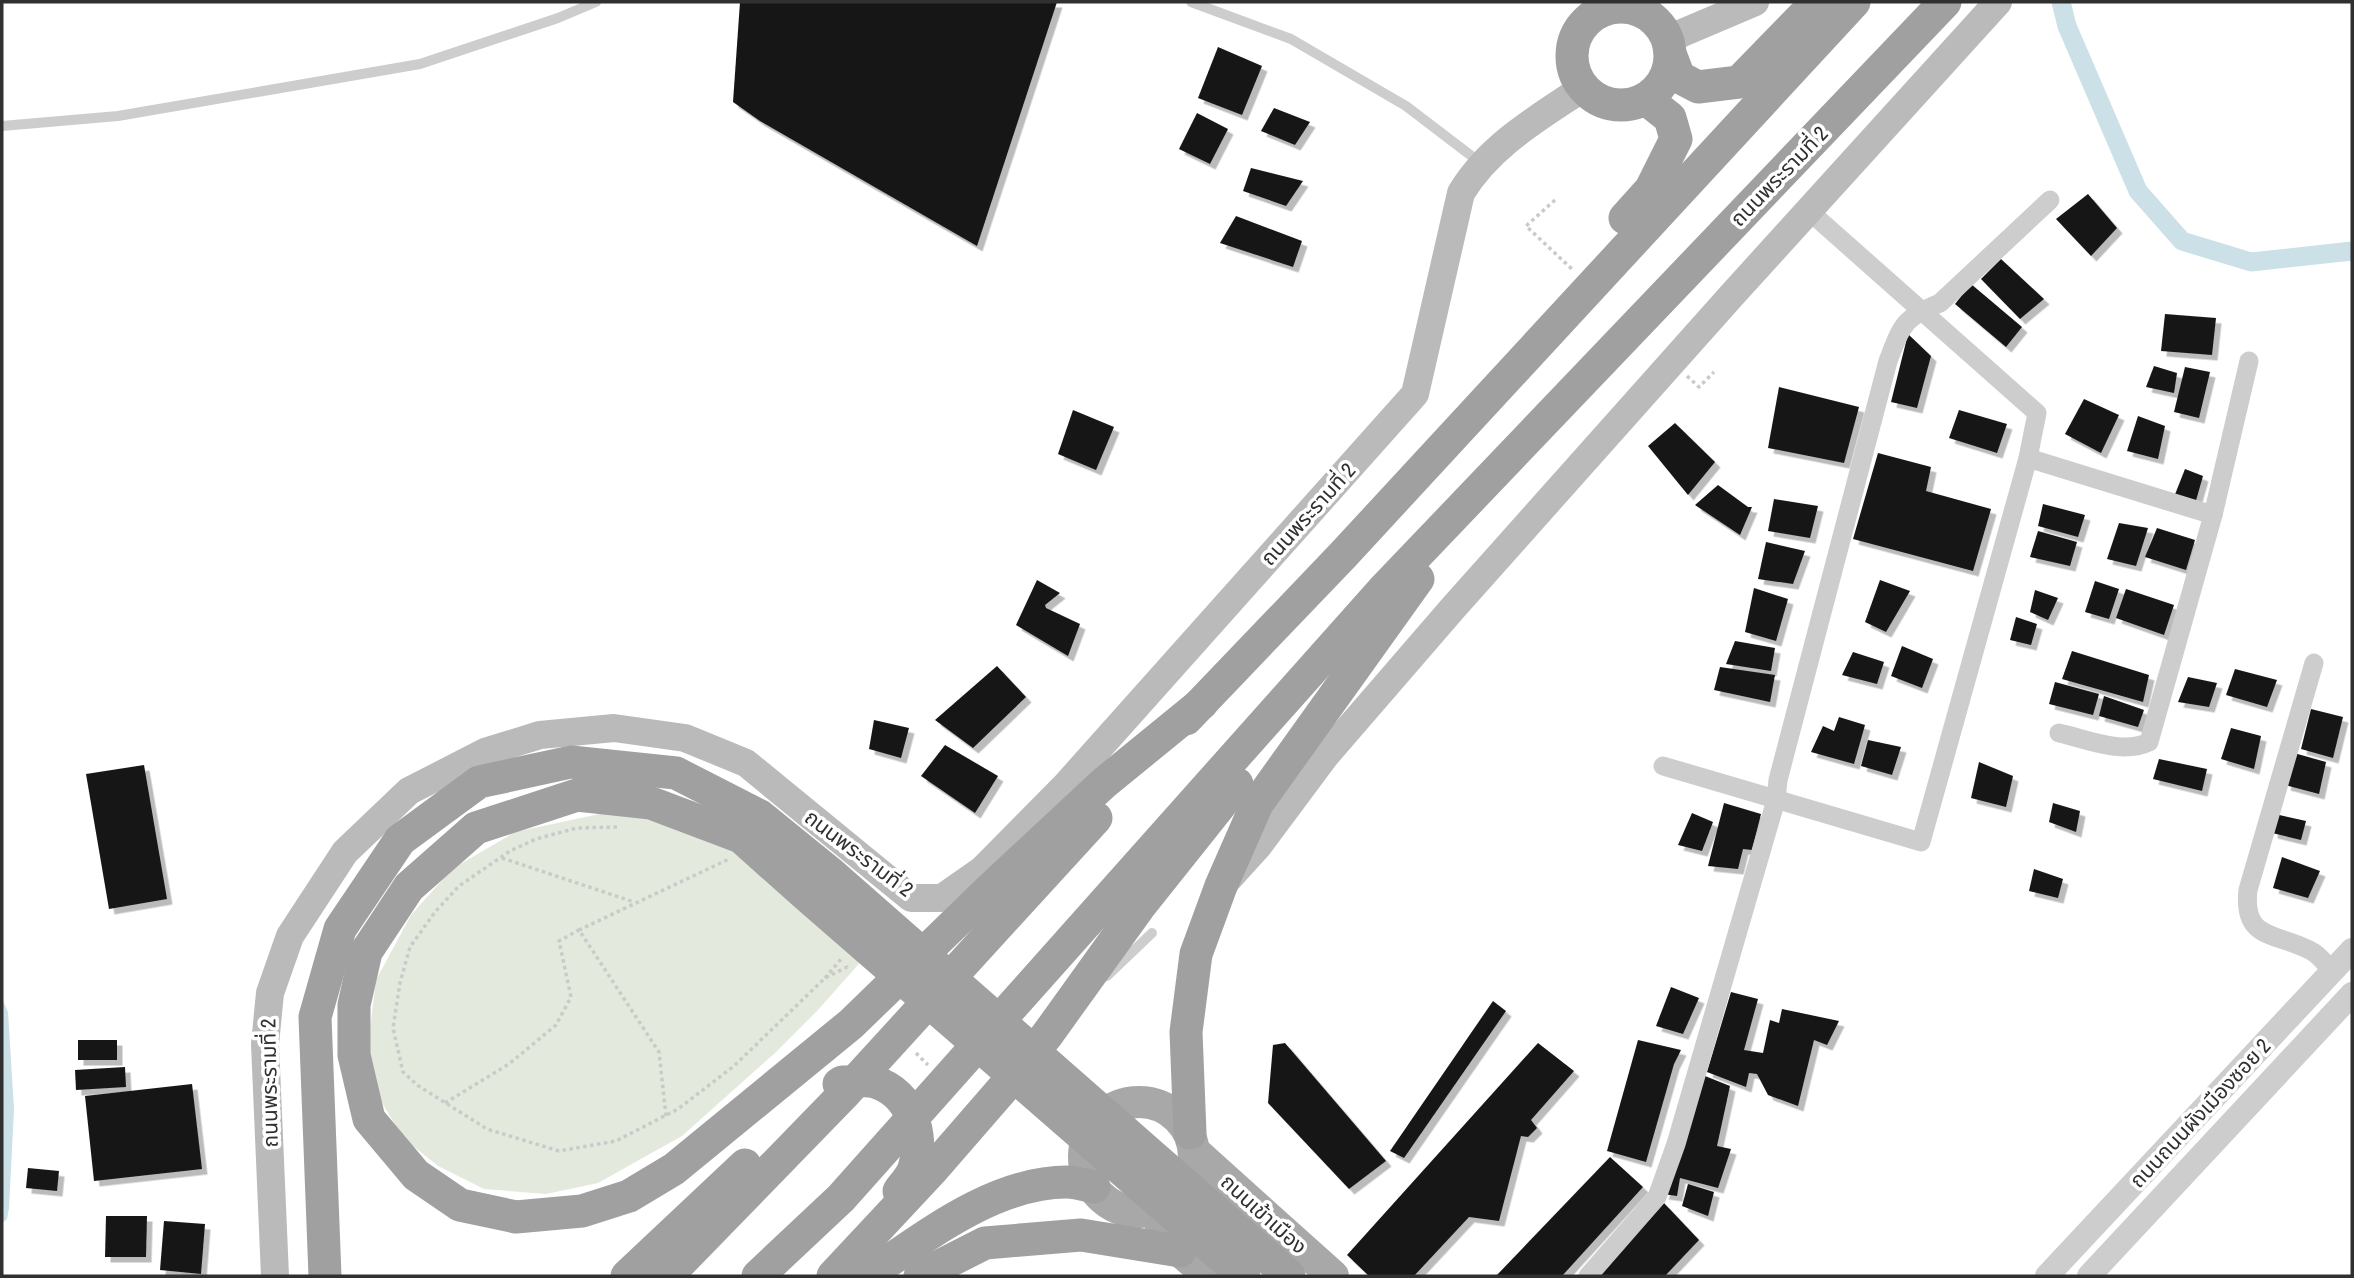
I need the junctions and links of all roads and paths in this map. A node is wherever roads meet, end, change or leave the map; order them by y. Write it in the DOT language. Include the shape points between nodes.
graph roads {
  1 [pos="596,2"];
  2 [pos="1191,2"];
  3 [pos="1755,2"];
  4 [pos="1817,2"];
  5 [pos="1854,2"];
  6 [pos="1945,2"];
  7 [pos="1998,2"];
  8 [pos="1631,4"];
  9 [pos="1669,47"];
  10 [pos="1583,88"];
  11 [pos="1646,99"];
  12 [pos="2,126"];
  13 [pos="1482,164"];
  14 [pos="2050,200"];
  15 [pos="1809,211"];
  16 [pos="1921,310"];
  17 [pos="2249,360"];
  18 [pos="1488,398"];
  19 [pos="2028,458"];
  20 [pos="1486,482"];
  21 [pos="2213,514"];
  22 [pos="1343,555"];
  23 [pos="1383,590"];
  24 [pos="2314,663"];
  25 [pos="1202,703"];
  26 [pos="2059,733"];
  27 [pos="1663,765"];
  28 [pos="1776,800"];
  29 [pos="627,828"];
  30 [pos="723,855"];
  31 [pos="501,858"];
  32 [pos="730,859"];
  33 [pos="737,863"];
  34 [pos="817,883"];
  35 [pos="1221,886"];
  36 [pos="636,903"];
  37 [pos="579,930"];
  38 [pos="1152,933"];
  39 [pos="2352,950"];
  40 [pos="847,951"];
  41 [pos="2333,971"];
  42 [pos="853,972"];
  43 [pos="825,978"];
  44 [pos="2352,994"];
  45 [pos="1041,1042"];
  46 [pos="908,1046"];
  47 [pos="938,1073"];
  48 [pos="1012,1079"];
  49 [pos="445,1103"];
  50 [pos="1108,1111"];
  51 [pos="666,1116"];
  52 [pos="1086,1142"];
  53 [pos="1192,1143"];
  54 [pos="1094,1187"];
  55 [pos="1134,1212"];
  56 [pos="1199,1269"];
  57 [pos="275,1276"];
  58 [pos="325,1276"];
  59 [pos="627,1276"];
  60 [pos="667,1276"];
  61 [pos="758,1276"];
  62 [pos="814,1276"];
  63 [pos="833,1276"];
  64 [pos="867,1276"];
  65 [pos="920,1276"];
  66 [pos="1244,1276"];
  67 [pos="1289,1276"];
  68 [pos="1333,1276"];
  69 [pos="1588,1276"];
  70 [pos="2047,1276"];
  71 [pos="2089,1276"];
  1 -- 12 [label="lane" via="420,64 118,116"];
  2 -- 13 [label="lane" via="1291,39 1406,106"];
  3 -- 9 [label="main road"];
  4 -- 9 [label="highway" via="1739,82 1698,87 1679,77"];
  5 -- 18 [label="highway"];
  6 -- 20 [label="highway, ถนนพระรามที่ 2"];
  7 -- 15 [label="main road, ถนนพระรามที่ 2"];
  8 -- 9 [label="highway" via="1659,24"];
  8 -- 10 [label="highway" via="1595,13 1582,24 1571,57"];
  9 -- 11 [label="highway" via="1668,73"];
  10 -- 11 [label="highway" via="1612,105"];
  10 -- 13 [label="main road, ถนนพระรามที่ 2" via="1517,132"];
  11 -- 18 [label="highway" via="1670,118 1676,139 1651,190 1545,308"];
  13 -- 57 [label="main road, ถนนพระรามที่ 2" via="1461,193 1415,394 1066,785 982,870 942,898 911,898 746,763 685,738 614,728 540,735 485,752 409,791 345,852 290,936 270,993 265,1044"];
  14 -- 16 [label="street" via="1940,303"];
  15 -- 16 [label="street"];
  15 -- 35 [label="main road, ถนนพระรามที่ 2" via="1453,608"];
  16 -- 19 [label="street" via="2037,413"];
  16 -- 28 [label="street" via="1902,325 1888,361"];
  17 -- 21 [label="street"];
  18 -- 22 [label="highway"];
  19 -- 21 [label="street"];
  19 -- 28 [label="street" via="1921,842"];
  20 -- 23 [label="highway, ถนนพระรามที่ 2"];
  20 -- 35 [label="highway" via="1257,804"];
  21 -- 26 [label="street" via="2149,742 2136,748 2121,747"];
  22 -- 23 [label="highway"];
  22 -- 25 [label="highway"];
  23 -- 45 [label="highway" via="1139,906"];
  23 -- 61 [label="highway, ถนนพระรามที่ 2" via="841,1198"];
  24 -- 41 [label="street" via="2246,906 2258,929 2315,953"];
  25 -- 34 [label="highway" via="1104,783 851,1024 674,1169 629,1196 582,1211 516,1217 460,1205 416,1175 369,1119 354,1055 354,1005 366,952 409,887 476,828 577,795 651,803 741,837"];
  25 -- 60 [label="highway" via="843,1095"];
  27 -- 28 [label="street"];
  28 -- 69 [label="street" via="1657,1197"];
  29 -- 31 [label="path" via="577,828 536,839"];
  30 -- 32 [label="path"];
  31 -- 36 [label="path"];
  31 -- 49 [label="path" via="460,886 435,912 410,947 400,983 393,1028 403,1072"];
  32 -- 33 [label="path"];
  32 -- 36 [label="path"];
  34 -- 58 [label="highway" via="760,816 676,773 571,762 479,782 400,840 340,929 315,1017"];
  34 -- 66 [label="highway"];
  34 -- 67 [label="highway"];
  35 -- 53 [label="highway" via="1196,954 1186,1032"];
  36 -- 37 [label="path"];
  37 -- 49 [label="path" via="558,941 571,997 556,1025 509,1064"];
  37 -- 51 [label="path" via="659,1052"];
  38 -- 45 [label="lane"];
  39 -- 41 [label="street, ถนนถนนผังเมืองซอย 2"];
  40 -- 43 [label="path"];
  41 -- 70 [label="street, ถนนถนนผังเมืองซอย 2"];
  42 -- 43 [label="path" via="846,967"];
  43 -- 51 [label="path" via="734,1066"];
  44 -- 71 [label="street, ถนนถนนผังเมืองซอย 2"];
  45 -- 48 [label="highway"];
  45 -- 50 [label="highway"];
  46 -- 47 [label="path"];
  48 -- 52 [label="highway"];
  48 -- 63 [label="highway"];
  49 -- 51 [label="path" via="487,1129 559,1151 616,1141"];
  50 -- 52 [label="main road"];
  50 -- 53 [label="main road, ถนนเข้าเมือง" via="1125,1103 1163,1107 1179,1118"];
  52 -- 54 [label="main road" via="1084,1161"];
  53 -- 55 [label="main road, ถนนเข้าเมือง" via="1194,1168 1179,1196 1158,1209"];
  53 -- 68 [label="main road, ถนนเข้าเมือง"];
  54 -- 55 [label="main road" via="1115,1207"];
  54 -- 64 [label="highway" via="1068,1181 1017,1189 953,1218"];
  55 -- 56 [label="main road"];
  56 -- 65 [label="highway" via="1081,1235 985,1242"];
  59 -- 62 [label="highway" via="823,1094 842,1082 874,1082 889,1089 911,1112 918,1131 914,1170"];
}
